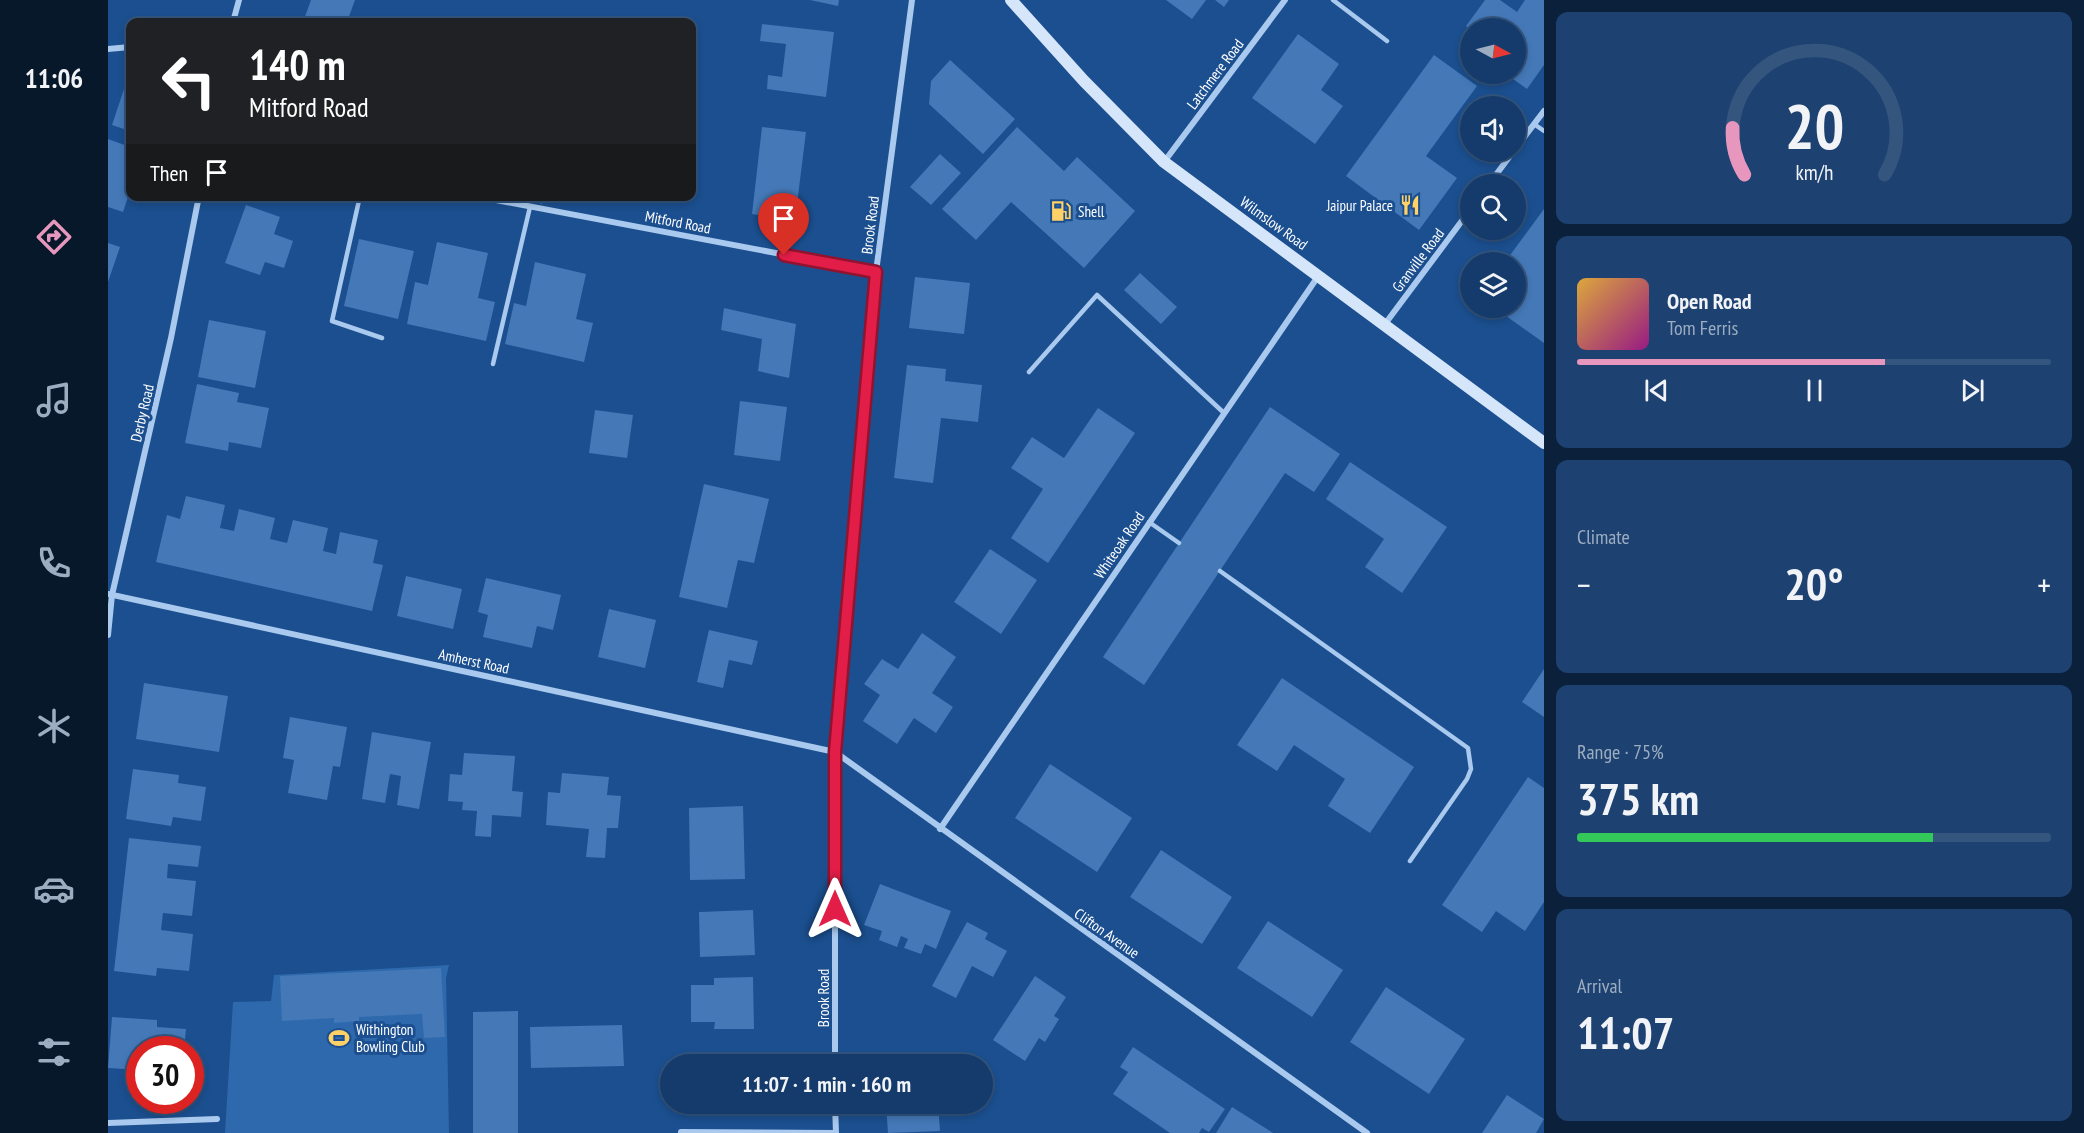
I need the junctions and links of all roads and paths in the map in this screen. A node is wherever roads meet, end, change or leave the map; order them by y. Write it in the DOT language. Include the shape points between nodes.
graph roads {
  1 [pos="239,0"];
  2 [pos="912,0"];
  3 [pos="1011,0"];
  4 [pos="1285,0"];
  5 [pos="1334,0"];
  6 [pos="234,18"];
  7 [pos="1387,41"];
  8 [pos="126,47"];
  9 [pos="108,49"];
  10 [pos="1544,111"];
  11 [pos="1534,124"];
  12 [pos="1544,131"];
  13 [pos="1526,134"];
  14 [pos="1164,162"];
  15 [pos="198,201"];
  16 [pos="359,201"];
  17 [pos="500,201"];
  18 [pos="530,207"];
  19 [pos="1460,223"];
  20 [pos="876,272"];
  21 [pos="1319,275"];
  22 [pos="1385,324"];
  23 [pos="382,338"];
  24 [pos="493,364"];
  25 [pos="1029,372"];
  26 [pos="1224,413"];
  27 [pos="1544,443"];
  28 [pos="1149,522"];
  29 [pos="1179,543"];
  30 [pos="1220,572"];
  31 [pos="110,595"];
  32 [pos="108,634"];
  33 [pos="835,752"];
  34 [pos="940,829"];
  35 [pos="1410,861"];
  36 [pos="835,1054"];
  37 [pos="836,1114"];
  38 [pos="217,1119"];
  39 [pos="108,1124"];
  40 [pos="681,1132"];
  41 [pos="836,1133"];
  42 [pos="1367,1133"];
  1 -- 6 [label="street"];
  2 -- 20 [label="street, Brook Road"];
  3 -- 14 [label="main road, Wilmslow Road"];
  4 -- 14 [label="street, Latchmere Road"];
  5 -- 7 [label="lane"];
  8 -- 9 [label="street"];
  10 -- 11 [label="street"];
  11 -- 12 [label="lane"];
  11 -- 13 [label="street"];
  14 -- 21 [label="main road, Wilmslow Road"];
  15 -- 31 [label="street, Derby Road" via="171,338"];
  16 -- 23 [label="lane" via="332,321"];
  17 -- 18 [label="street, Mitford Road"];
  18 -- 20 [label="street, Mitford Road"];
  18 -- 24 [label="lane"];
  19 -- 22 [label="street, Granville Road"];
  20 -- 33 [label="street, Brook Road"];
  21 -- 22 [label="main road, Wilmslow Road"];
  21 -- 26 [label="street, Whiteoak Road"];
  22 -- 27 [label="main road, Wilmslow Road"];
  25 -- 26 [label="lane" via="1097,295"];
  26 -- 28 [label="street, Whiteoak Road"];
  28 -- 29 [label="lane"];
  28 -- 34 [label="street, Whiteoak Road"];
  30 -- 35 [label="lane" via="1468,748 1471,759 1467,779"];
  31 -- 32 [label="street, Derby Road"];
  31 -- 33 [label="street, Amherst Road"];
  33 -- 34 [label="street, Clifton Avenue"];
  33 -- 36 [label="street, Brook Road"];
  34 -- 42 [label="street, Clifton Avenue"];
  37 -- 41 [label="street"];
  38 -- 39 [label="street"];
  40 -- 41 [label="street"];
}
